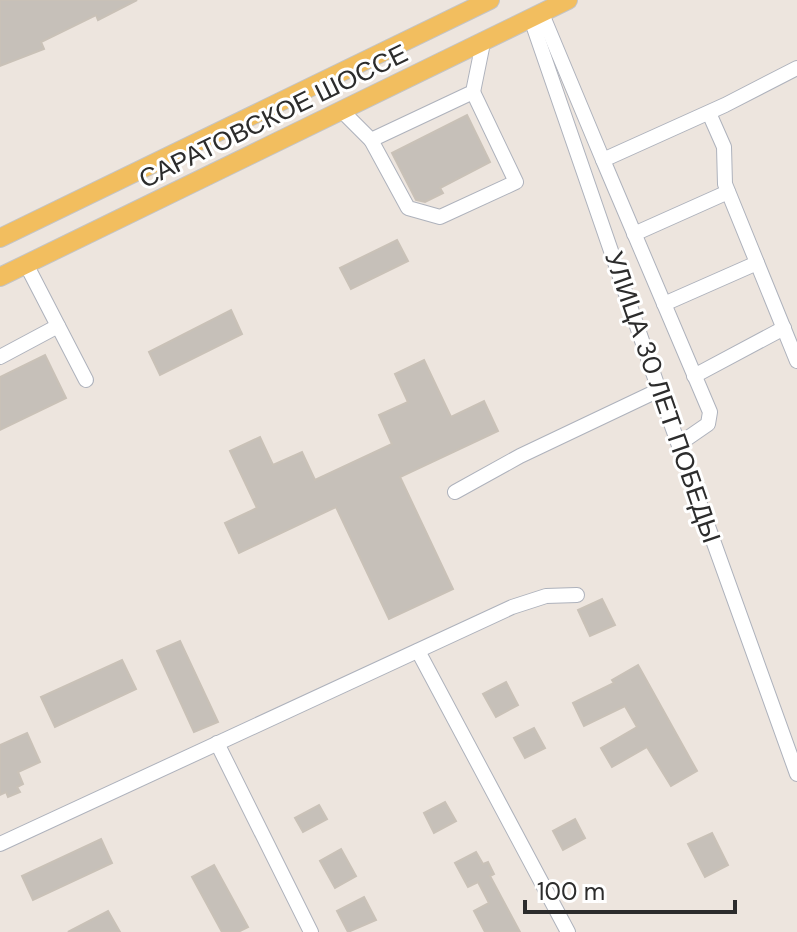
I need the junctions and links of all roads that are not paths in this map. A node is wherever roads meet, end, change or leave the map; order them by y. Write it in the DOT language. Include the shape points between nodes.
graph roads {
  1 [pos="490,0"];
  2 [pos="568,0"];
  3 [pos="537,16"];
  4 [pos="483,43"];
  5 [pos="797,68"];
  6 [pos="473,92"];
  7 [pos="342,111"];
  8 [pos="709,113"];
  9 [pos="371,140"];
  10 [pos="603,160"];
  11 [pos="728,192"];
  12 [pos="634,234"];
  13 [pos="0,238"];
  14 [pos="757,263"];
  15 [pos="26,264"];
  16 [pos="0,277"];
  17 [pos="664,304"];
  18 [pos="58,326"];
  19 [pos="784,328"];
  20 [pos="0,357"];
  21 [pos="797,361"];
  22 [pos="694,376"];
  23 [pos="86,380"];
  24 [pos="659,390"];
  25 [pos="679,444"];
  26 [pos="455,492"];
  27 [pos="577,595"];
  28 [pos="418,651"];
  29 [pos="217,743"];
  30 [pos="797,774"];
  31 [pos="0,844"];
  32 [pos="311,932"];
  33 [pos="568,932"];
  1 -- 13 [label="main road, САРАТОВСКОЕ ШОССЕ"];
  2 -- 3 [label="main road, САРАТОВСКОЕ ШОССЕ"];
  3 -- 4 [label="main road, САРАТОВСКОЕ ШОССЕ"];
  3 -- 10 [label="street"];
  3 -- 24 [label="street, УЛИЦА 30 ЛЕТ ПОБЕДЫ"];
  4 -- 6 [label="street"];
  4 -- 7 [label="main road, САРАТОВСКОЕ ШОССЕ"];
  5 -- 8 [label="street"];
  6 -- 9 [label="street"];
  6 -- 9 [label="street" via="516,182 440,217 408,208"];
  7 -- 9 [label="street"];
  7 -- 15 [label="main road, САРАТОВСКОЕ ШОССЕ"];
  8 -- 10 [label="street"];
  8 -- 11 [label="street" via="724,147"];
  10 -- 12 [label="street"];
  11 -- 12 [label="street"];
  11 -- 14 [label="street"];
  12 -- 17 [label="street"];
  14 -- 17 [label="street"];
  14 -- 19 [label="street"];
  15 -- 16 [label="main road, САРАТОВСКОЕ ШОССЕ"];
  15 -- 18 [label="street"];
  17 -- 22 [label="street"];
  18 -- 20 [label="street"];
  18 -- 23 [label="street"];
  19 -- 21 [label="street"];
  19 -- 22 [label="street"];
  22 -- 25 [label="street" via="710,412 708,424"];
  24 -- 25 [label="street, УЛИЦА 30 ЛЕТ ПОБЕДЫ"];
  24 -- 26 [label="street"];
  25 -- 30 [label="street, УЛИЦА 30 ЛЕТ ПОБЕДЫ"];
  27 -- 28 [label="street" via="546,596 512,607"];
  28 -- 29 [label="street"];
  28 -- 33 [label="street"];
  29 -- 31 [label="street"];
  29 -- 32 [label="street"];
}
